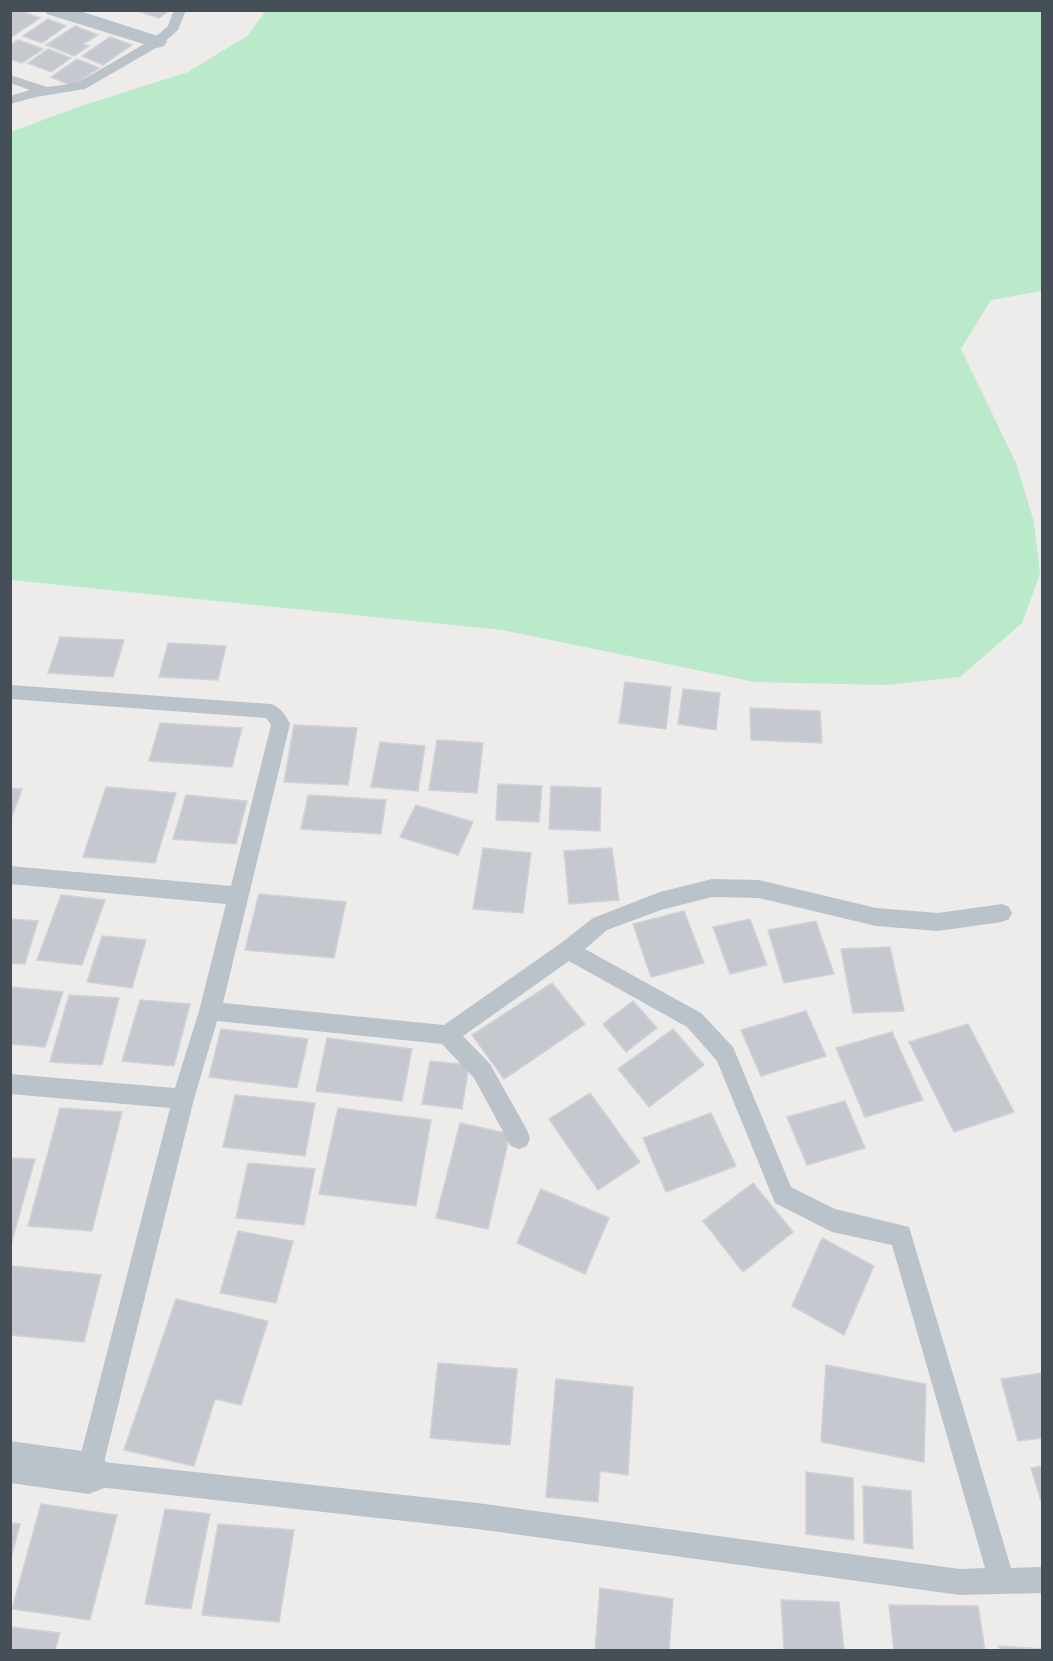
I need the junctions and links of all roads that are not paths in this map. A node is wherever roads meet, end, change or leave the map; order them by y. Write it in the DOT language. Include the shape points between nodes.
graph roads {
  1 [pos="54,10"];
  2 [pos="180,10"];
  3 [pos="157,42"];
  4 [pos="10,79"];
  5 [pos="45,91"];
  6 [pos="10,100"];
  7 [pos="10,692"];
  8 [pos="10,875"];
  9 [pos="239,896"];
  10 [pos="1002,913"];
  11 [pos="568,950"];
  12 [pos="210,1011"];
  13 [pos="447,1035"];
  14 [pos="10,1084"];
  15 [pos="183,1100"];
  16 [pos="519,1138"];
  17 [pos="10,1462"];
  18 [pos="89,1473"];
  19 [pos="1002,1580"];
  20 [pos="1042,1580"];
  1 -- 3 [label="street"];
  2 -- 3 [label="lane" via="174,27"];
  3 -- 5 [label="lane" via="80,86"];
  4 -- 5 [label="lane"];
  5 -- 6 [label="lane"];
  7 -- 9 [label="lane" via="271,711 281,724"];
  8 -- 9 [label="lane"];
  9 -- 12 [label="lane"];
  10 -- 11 [label="lane" via="938,922 876,917 759,889 712,888 660,901 600,924"];
  11 -- 13 [label="lane"];
  11 -- 19 [label="lane" via="694,1020 725,1054 783,1195 832,1220 901,1235"];
  12 -- 13 [label="lane"];
  12 -- 15 [label="lane"];
  13 -- 16 [label="lane" via="482,1071"];
  14 -- 15 [label="lane"];
  15 -- 18 [label="lane"];
  17 -- 18 [label="street"];
  18 -- 19 [label="lane" via="477,1516 960,1581"];
  19 -- 20 [label="lane"];
}
